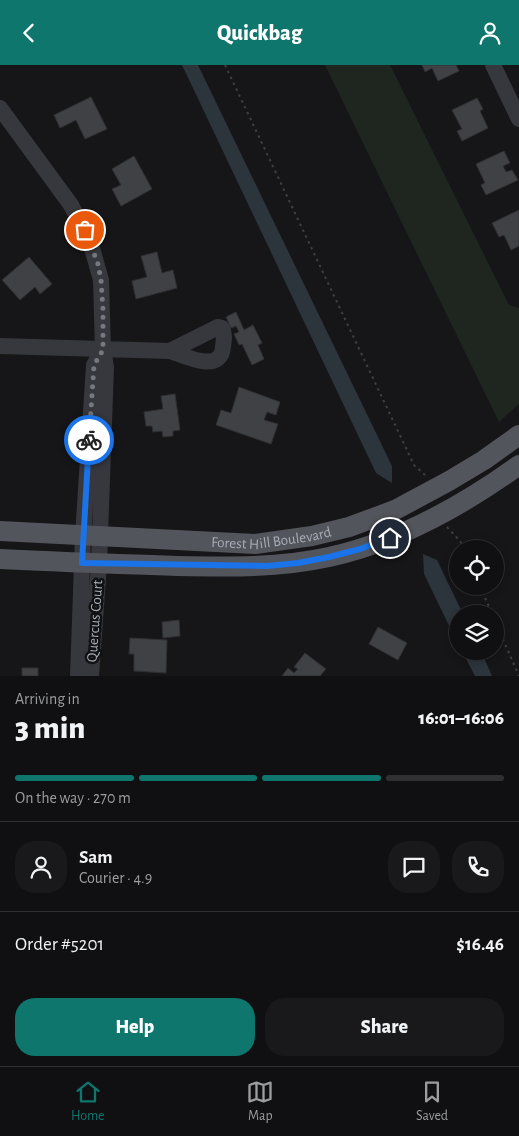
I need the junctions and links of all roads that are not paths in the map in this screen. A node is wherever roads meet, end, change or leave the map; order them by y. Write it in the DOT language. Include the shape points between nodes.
graph roads {
  1 [pos="493,65"];
  2 [pos="0,108"];
  3 [pos="519,119"];
  4 [pos="0,346"];
  5 [pos="103,350"];
  6 [pos="170,351"];
  7 [pos="519,435"];
  8 [pos="519,465"];
  9 [pos="0,531"];
  10 [pos="92,536"];
  11 [pos="0,559"];
  12 [pos="91,564"];
  13 [pos="85,669"];
  1 -- 3 [label="street"];
  2 -- 5 [label="street, Quercus Court" via="71,205 90,241 101,280"];
  4 -- 5 [label="street"];
  5 -- 6 [label="street"];
  5 -- 10 [label="street, Quercus Court" via="106,367"];
  7 -- 10 [label="main road, Forest Hill Boulevard" via="439,487 395,510 312,536 254,544"];
  8 -- 12 [label="main road, Forest Hill Boulevard" via="436,516 360,549 298,563 235,567"];
  9 -- 10 [label="main road, Forest Hill Boulevard"];
  10 -- 12 [label="street, Quercus Court"];
  11 -- 12 [label="main road, Forest Hill Boulevard"];
  12 -- 13 [label="street, Quercus Court"];
}
